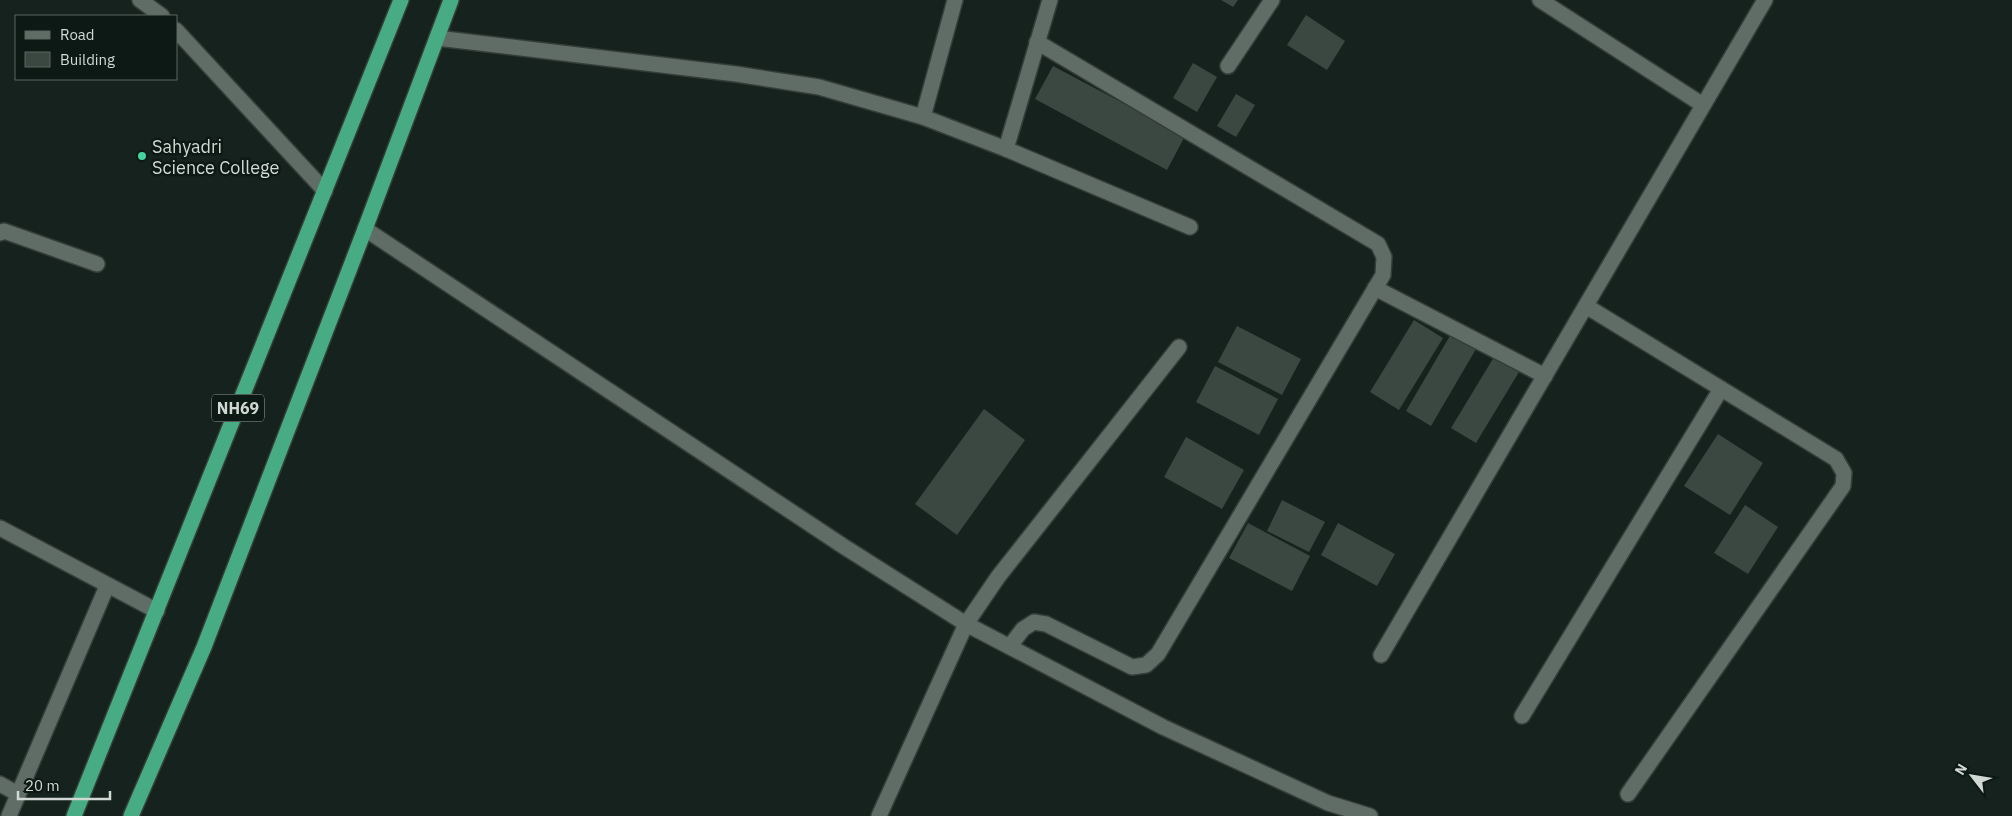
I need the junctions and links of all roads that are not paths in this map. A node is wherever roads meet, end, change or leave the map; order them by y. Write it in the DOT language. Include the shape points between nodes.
graph roads {
  1 [pos="140,0"];
  2 [pos="401,0"];
  3 [pos="451,0"];
  4 [pos="955,0"];
  5 [pos="1050,0"];
  6 [pos="1272,0"];
  7 [pos="1540,0"];
  8 [pos="1765,0"];
  9 [pos="161,15"];
  10 [pos="178,32"];
  11 [pos="437,38"];
  12 [pos="1037,42"];
  13 [pos="1228,66"];
  14 [pos="1703,105"];
  15 [pos="923,117"];
  16 [pos="1006,150"];
  17 [pos="325,191"];
  18 [pos="1190,227"];
  19 [pos="365,229"];
  20 [pos="0,233"];
  21 [pos="97,264"];
  22 [pos="1375,288"];
  23 [pos="1586,306"];
  24 [pos="1179,347"];
  25 [pos="1545,376"];
  26 [pos="1721,389"];
  27 [pos="0,528"];
  28 [pos="107,586"];
  29 [pos="157,611"];
  30 [pos="966,624"];
  31 [pos="1010,646"];
  32 [pos="1381,655"];
  33 [pos="1522,716"];
  34 [pos="0,784"];
  35 [pos="18,794"];
  36 [pos="1628,794"];
  37 [pos="9,816"];
  38 [pos="74,816"];
  39 [pos="132,816"];
  40 [pos="879,816"];
  41 [pos="1370,816"];
  1 -- 9 [label="street"];
  2 -- 17 [label="highway, NH69"];
  3 -- 11 [label="highway, NH69"];
  4 -- 15 [label="street"];
  5 -- 12 [label="street"];
  6 -- 13 [label="street"];
  7 -- 14 [label="street"];
  8 -- 14 [label="street"];
  10 -- 17 [label="street"];
  11 -- 15 [label="street" via="810,86"];
  11 -- 19 [label="highway, NH69"];
  12 -- 16 [label="street"];
  12 -- 22 [label="street" via="1378,244 1384,257 1383,275"];
  14 -- 23 [label="street"];
  15 -- 16 [label="street"];
  16 -- 18 [label="street"];
  17 -- 29 [label="highway, NH69"];
  19 -- 30 [label="street"];
  19 -- 39 [label="highway, NH69" via="204,647"];
  20 -- 21 [label="street"];
  22 -- 25 [label="street"];
  22 -- 31 [label="street" via="1158,654 1146,666 1132,668 1046,624 1034,622 1023,629"];
  23 -- 25 [label="street"];
  23 -- 26 [label="street"];
  24 -- 30 [label="street" via="998,576"];
  25 -- 32 [label="street"];
  26 -- 33 [label="street"];
  26 -- 36 [label="street" via="1836,459 1844,473 1844,486"];
  27 -- 28 [label="street"];
  28 -- 29 [label="street"];
  28 -- 35 [label="street"];
  29 -- 38 [label="highway, NH69"];
  30 -- 31 [label="street"];
  30 -- 40 [label="street"];
  31 -- 41 [label="street" via="1163,727 1328,803"];
  34 -- 35 [label="street"];
  35 -- 37 [label="street"];
}
